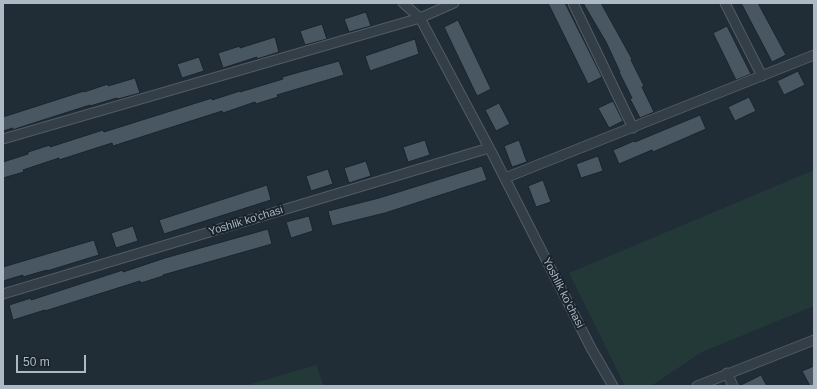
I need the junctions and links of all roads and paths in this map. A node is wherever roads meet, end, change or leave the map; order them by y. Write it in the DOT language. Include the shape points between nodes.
graph roads {
  1 [pos="403,3"];
  2 [pos="454,3"];
  3 [pos="573,3"];
  4 [pos="725,3"];
  5 [pos="420,18"];
  6 [pos="814,55"];
  7 [pos="762,76"];
  8 [pos="633,128"];
  9 [pos="3,139"];
  10 [pos="489,148"];
  11 [pos="505,178"];
  12 [pos="3,294"];
  13 [pos="814,340"];
  14 [pos="727,373"];
  15 [pos="613,386"];
  16 [pos="696,386"];
  17 [pos="733,386"];
  1 -- 5 [label="street, Yoshlik ko'chasi"];
  2 -- 5 [label="street"];
  3 -- 8 [label="street"];
  4 -- 7 [label="street"];
  5 -- 9 [label="street"];
  5 -- 10 [label="street, Yoshlik ko'chasi"];
  6 -- 7 [label="street"];
  7 -- 8 [label="street"];
  8 -- 11 [label="street"];
  10 -- 11 [label="street, Yoshlik ko'chasi"];
  10 -- 12 [label="street, Yoshlik ko'chasi"];
  11 -- 15 [label="street, Yoshlik ko'chasi" via="591,348"];
  13 -- 14 [label="street"];
  14 -- 16 [label="street"];
  14 -- 17 [label="street"];
}
